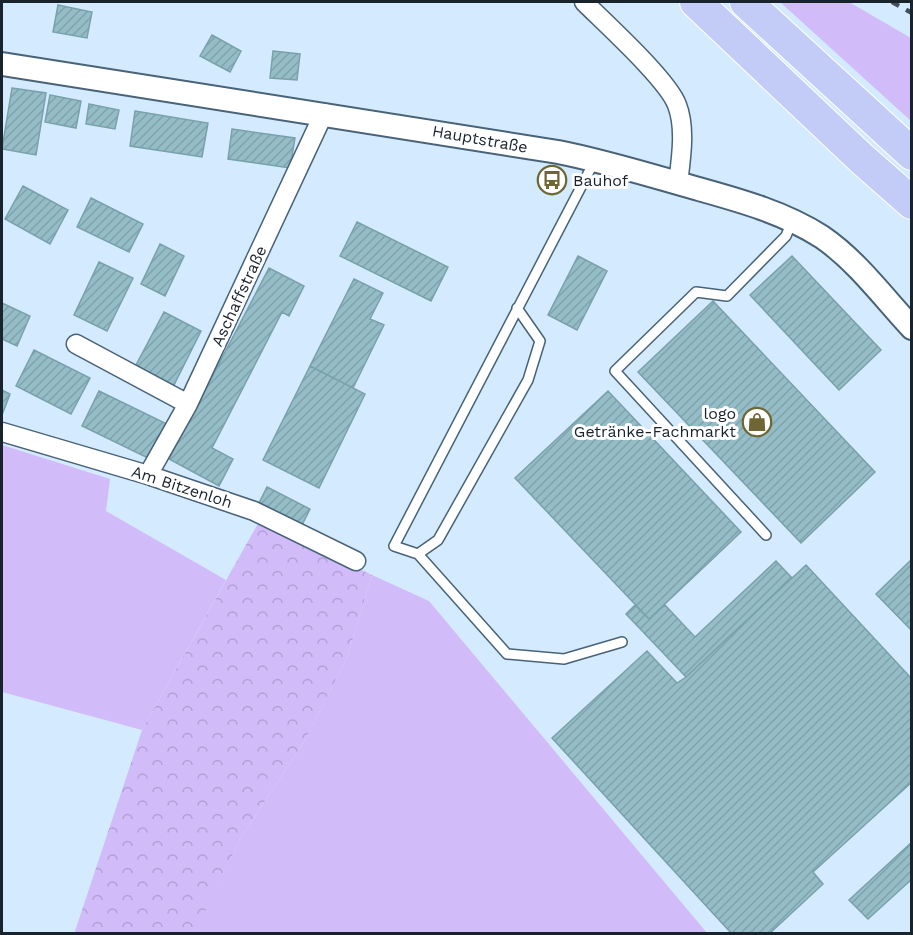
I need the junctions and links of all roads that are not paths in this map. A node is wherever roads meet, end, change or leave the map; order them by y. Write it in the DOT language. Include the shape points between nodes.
graph roads {
  1 [pos="584,2"];
  2 [pos="696,2"];
  3 [pos="746,2"];
  4 [pos="2,64"];
  5 [pos="324,113"];
  6 [pos="912,154"];
  7 [pos="595,159"];
  8 [pos="862,159"];
  9 [pos="678,183"];
  10 [pos="912,203"];
  11 [pos="792,221"];
  12 [pos="912,223"];
  13 [pos="517,308"];
  14 [pos="912,328"];
  15 [pos="76,344"];
  16 [pos="188,404"];
  17 [pos="2,432"];
  18 [pos="148,475"];
  19 [pos="766,534"];
  20 [pos="418,554"];
  21 [pos="356,561"];
  22 [pos="622,642"];
  1 -- 9 [label="street" via="664,84 677,103 681,122"];
  2 -- 8 [label="highway"];
  3 -- 6 [label="highway"];
  4 -- 5 [label="street, Hauptstraße"];
  5 -- 7 [label="street, Hauptstraße"];
  5 -- 16 [label="street, Aschaffstraße"];
  7 -- 9 [label="street, Hauptstraße"];
  7 -- 13 [label="lane"];
  8 -- 10 [label="highway"];
  8 -- 12 [label="highway"];
  9 -- 11 [label="street, Hauptstraße" via="762,207"];
  11 -- 14 [label="street, Hauptstraße" via="840,252"];
  11 -- 19 [label="lane" via="786,236 727,296 696,292 615,371"];
  13 -- 20 [label="lane" via="540,341 528,380 438,540"];
  13 -- 20 [label="lane" via="394,546"];
  15 -- 16 [label="street"];
  16 -- 18 [label="street, Aschaffstraße"];
  17 -- 18 [label="street, Am Bitzenloh"];
  18 -- 21 [label="street, Am Bitzenloh" via="254,511"];
  20 -- 22 [label="lane" via="507,654 564,658"];
}
